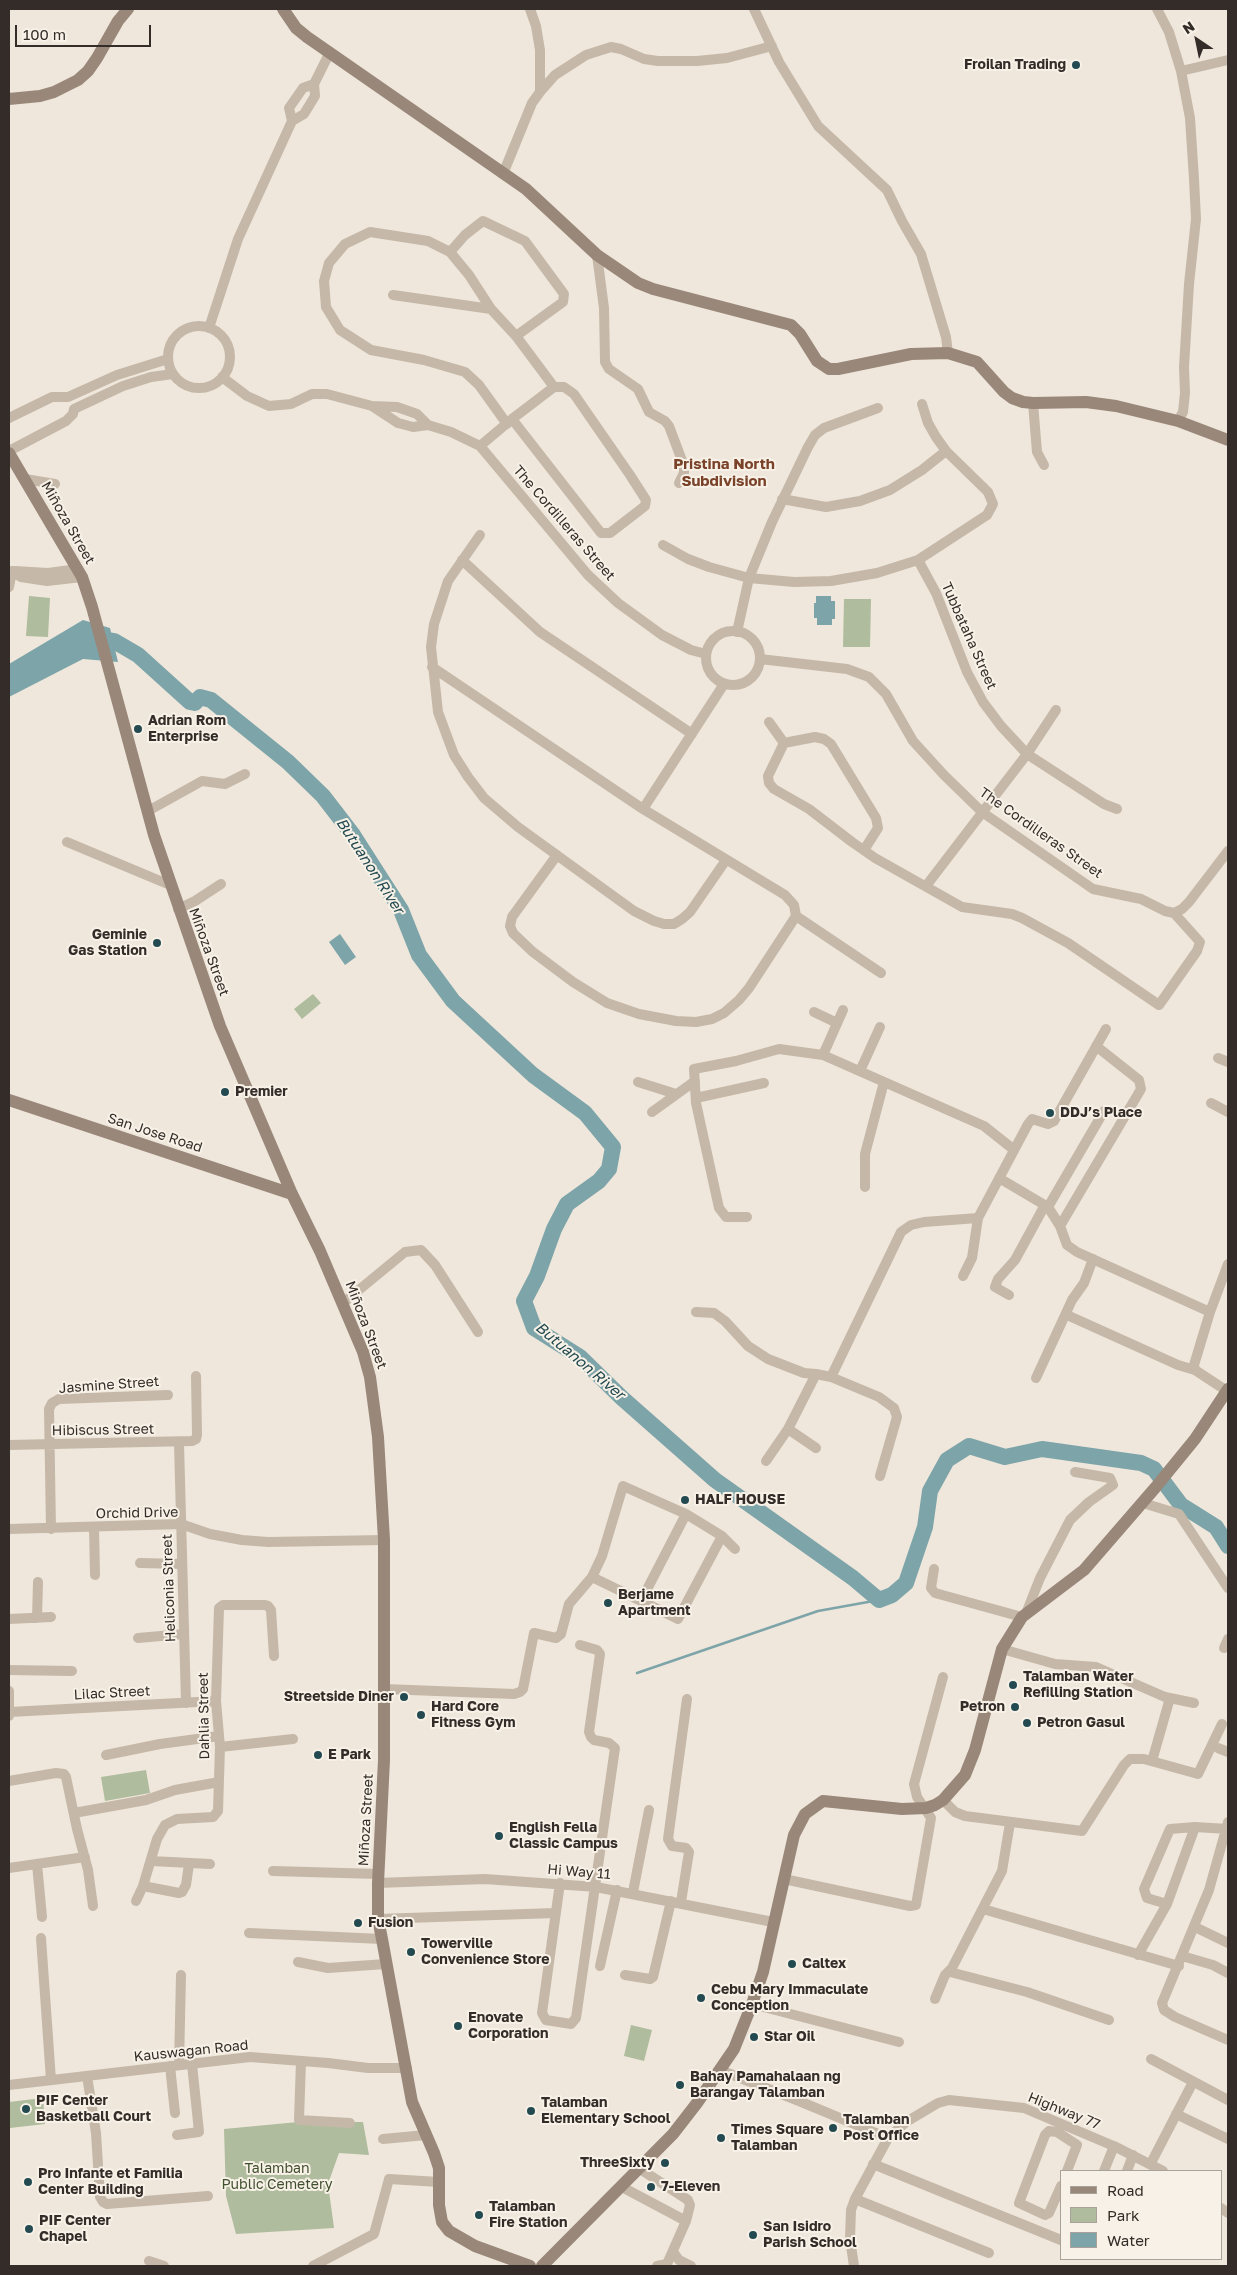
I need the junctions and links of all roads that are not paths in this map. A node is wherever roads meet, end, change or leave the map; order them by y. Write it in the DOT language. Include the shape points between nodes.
graph roads {
  1 [pos="128,9"];
  2 [pos="283,9"];
  3 [pos="530,9"];
  4 [pos="754,9"];
  5 [pos="1156,9"];
  6 [pos="772,46"];
  7 [pos="330,52"];
  8 [pos="1228,60"];
  9 [pos="1181,71"];
  10 [pos="314,84"];
  11 [pos="540,92"];
  12 [pos="9,99"];
  13 [pos="292,121"];
  14 [pos="504,174"];
  15 [pos="450,252"];
  16 [pos="597,255"];
  17 [pos="393,295"];
  18 [pos="491,309"];
  19 [pos="209,328"];
  20 [pos="516,336"];
  21 [pos="948,354"];
  22 [pos="168,358"];
  23 [pos="172,374"];
  24 [pos="222,377"];
  25 [pos="554,387"];
  26 [pos="68,397"];
  27 [pos="1033,403"];
  28 [pos="922,404"];
  29 [pos="878,408"];
  30 [pos="74,409"];
  31 [pos="9,418"];
  32 [pos="1178,421"];
  33 [pos="510,422"];
  34 [pos="1228,440"];
  35 [pos="480,446"];
  36 [pos="946,451"];
  37 [pos="9,452"];
  38 [pos="1044,465"];
  39 [pos="25,479"];
  40 [pos="679,483"];
  41 [pos="55,484"];
  42 [pos="782,500"];
  43 [pos="480,535"];
  44 [pos="663,545"];
  45 [pos="462,560"];
  46 [pos="918,560"];
  47 [pos="10,571"];
  48 [pos="80,573"];
  49 [pos="750,578"];
  50 [pos="9,587"];
  51 [pos="737,632"];
  52 [pos="706,654"];
  53 [pos="760,659"];
  54 [pos="432,667"];
  55 [pos="724,684"];
  56 [pos="1056,710"];
  57 [pos="769,722"];
  58 [pos="692,734"];
  59 [pos="784,743"];
  60 [pos="1027,754"];
  61 [pos="244,774"];
  62 [pos="643,809"];
  63 [pos="1117,809"];
  64 [pos="148,811"];
  65 [pos="982,812"];
  66 [pos="67,842"];
  67 [pos="864,850"];
  68 [pos="1228,851"];
  69 [pos="557,854"];
  70 [pos="726,860"];
  71 [pos="221,884"];
  72 [pos="170,885"];
  73 [pos="926,886"];
  74 [pos="178,908"];
  75 [pos="1174,913"];
  76 [pos="796,916"];
  77 [pos="881,973"];
  78 [pos="843,1010"];
  79 [pos="814,1012"];
  80 [pos="837,1023"];
  81 [pos="880,1026"];
  82 [pos="1106,1029"];
  83 [pos="1096,1046"];
  84 [pos="823,1055"];
  85 [pos="860,1071"];
  86 [pos="694,1081"];
  87 [pos="638,1082"];
  88 [pos="884,1082"];
  89 [pos="764,1083"];
  90 [pos="676,1094"];
  91 [pos="696,1098"];
  92 [pos="9,1100"];
  93 [pos="1211,1103"];
  94 [pos="1104,1111"];
  95 [pos="652,1112"];
  96 [pos="1228,1112"];
  97 [pos="1013,1149"];
  98 [pos="999,1178"];
  99 [pos="865,1187"];
  100 [pos="292,1194"];
  101 [pos="1046,1206"];
  102 [pos="747,1217"];
  103 [pos="978,1218"];
  104 [pos="1060,1226"];
  105 [pos="1093,1259"];
  106 [pos="1228,1264"];
  107 [pos="963,1276"];
  108 [pos="1009,1295"];
  109 [pos="343,1303"];
  110 [pos="696,1312"];
  111 [pos="1210,1312"];
  112 [pos="1066,1315"];
  113 [pos="478,1332"];
  114 [pos="1195,1370"];
  115 [pos="816,1374"];
  116 [pos="196,1376"];
  117 [pos="831,1376"];
  118 [pos="1036,1378"];
  119 [pos="1228,1390"];
  120 [pos="168,1395"];
  121 [pos="788,1429"];
  122 [pos="179,1442"];
  123 [pos="9,1445"];
  124 [pos="50,1445"];
  125 [pos="816,1448"];
  126 [pos="766,1462"];
  127 [pos="1075,1472"];
  128 [pos="880,1476"];
  129 [pos="1143,1503"];
  130 [pos="686,1514"];
  131 [pos="181,1524"];
  132 [pos="94,1527"];
  133 [pos="9,1528"];
  134 [pos="51,1529"];
  135 [pos="722,1536"];
  136 [pos="384,1540"];
  137 [pos="734,1549"];
  138 [pos="140,1563"];
  139 [pos="182,1564"];
  140 [pos="934,1569"];
  141 [pos="95,1575"];
  142 [pos="592,1577"];
  143 [pos="38,1582"];
  144 [pos="1228,1588"];
  145 [pos="641,1601"];
  146 [pos="1024,1614"];
  147 [pos="51,1617"];
  148 [pos="36,1618"];
  149 [pos="9,1619"];
  150 [pos="184,1634"];
  151 [pos="138,1638"];
  152 [pos="580,1645"];
  153 [pos="1002,1648"];
  154 [pos="274,1656"];
  155 [pos="9,1670"];
  156 [pos="72,1670"];
  157 [pos="943,1678"];
  158 [pos="384,1689"];
  159 [pos="9,1691"];
  160 [pos="1170,1698"];
  161 [pos="687,1699"];
  162 [pos="216,1701"];
  163 [pos="186,1703"];
  164 [pos="1194,1703"];
  165 [pos="9,1714"];
  166 [pos="1222,1724"];
  167 [pos="219,1736"];
  168 [pos="293,1739"];
  169 [pos="220,1748"];
  170 [pos="1218,1748"];
  171 [pos="1228,1752"];
  172 [pos="106,1755"];
  173 [pos="1152,1761"];
  174 [pos="9,1781"];
  175 [pos="219,1782"];
  176 [pos="943,1800"];
  177 [pos="926,1808"];
  178 [pos="649,1810"];
  179 [pos="74,1813"];
  180 [pos="1010,1823"];
  181 [pos="1228,1826"];
  182 [pos="1194,1827"];
  183 [pos="84,1858"];
  184 [pos="151,1861"];
  185 [pos="37,1864"];
  186 [pos="189,1864"];
  187 [pos="210,1864"];
  188 [pos="9,1868"];
  189 [pos="273,1871"];
  190 [pos="378,1879"];
  191 [pos="784,1879"];
  192 [pos="560,1883"];
  193 [pos="143,1886"];
  194 [pos="596,1887"];
  195 [pos="617,1890"];
  196 [pos="633,1892"];
  197 [pos="136,1901"];
  198 [pos="676,1901"];
  199 [pos="1168,1904"];
  200 [pos="93,1906"];
  201 [pos="983,1909"];
  202 [pos="555,1913"];
  203 [pos="42,1917"];
  204 [pos="378,1918"];
  205 [pos="773,1922"];
  206 [pos="1195,1927"];
  207 [pos="249,1933"];
  208 [pos="41,1938"];
  209 [pos="382,1938"];
  210 [pos="1228,1943"];
  211 [pos="1138,1955"];
  212 [pos="1181,1961"];
  213 [pos="298,1962"];
  214 [pos="386,1964"];
  215 [pos="600,1966"];
  216 [pos="950,1972"];
  217 [pos="1228,1973"];
  218 [pos="181,1975"];
  219 [pos="625,1975"];
  220 [pos="934,1999"];
  221 [pos="752,2004"];
  222 [pos="1109,2020"];
  223 [pos="1228,2040"];
  224 [pos="899,2042"];
  225 [pos="1151,2059"];
  226 [pos="301,2061"];
  227 [pos="192,2064"];
  228 [pos="175,2066"];
  229 [pos="407,2068"];
  230 [pos="720,2070"];
  231 [pos="87,2076"];
  232 [pos="51,2080"];
  233 [pos="1192,2082"];
  234 [pos="9,2085"];
  235 [pos="1228,2100"];
  236 [pos="175,2113"];
  237 [pos="1176,2114"];
  238 [pos="350,2123"];
  239 [pos="1058,2127"];
  240 [pos="178,2135"];
  241 [pos="426,2135"];
  242 [pos="888,2138"];
  243 [pos="383,2139"];
  244 [pos="1228,2139"];
  245 [pos="1114,2146"];
  246 [pos="1133,2155"];
  247 [pos="1151,2163"];
  248 [pos="873,2164"];
  249 [pos="640,2169"];
  250 [pos="1067,2170"];
  251 [pos="1104,2170"];
  252 [pos="1127,2170"];
  253 [pos="1161,2170"];
  254 [pos="439,2182"];
  255 [pos="622,2187"];
  256 [pos="1060,2188"];
  257 [pos="208,2196"];
  258 [pos="855,2199"];
  259 [pos="686,2221"];
  260 [pos="1060,2240"];
  261 [pos="989,2253"];
  262 [pos="677,2259"];
  263 [pos="149,2262"];
  264 [pos="164,2266"];
  265 [pos="313,2266"];
  266 [pos="530,2266"];
  267 [pos="542,2266"];
  268 [pos="657,2266"];
  269 [pos="691,2266"];
  270 [pos="854,2266"];
  1 -- 12 [label="main road" via="88,71 78,80 40,96"];
  2 -- 7 [label="main road" via="296,28"];
  3 -- 11 [label="street" via="540,50"];
  4 -- 6 [label="street"];
  5 -- 9 [label="street" via="1169,32"];
  6 -- 11 [label="street" via="727,58 677,62 644,59 610,47 570,64"];
  6 -- 21 [label="street" via="818,126 887,190 921,254"];
  7 -- 10 [label="street"];
  7 -- 14 [label="main road"];
  8 -- 9 [label="street"];
  9 -- 32 [label="street" via="1190,118 1196,219 1189,284 1185,393 1183,412"];
  10 -- 13 [label="street" via="315,96 308,108"];
  10 -- 13 [label="street" via="303,88 290,108"];
  11 -- 14 [label="street" via="532,103"];
  13 -- 19 [label="street" via="238,239"];
  14 -- 16 [label="main road" via="544,203"];
  15 -- 18 [label="street"];
  15 -- 20 [label="street" via="483,220 525,241 564,294 563,302"];
  15 -- 33 [label="street" via="428,241 370,232 346,244 329,263 324,281 326,307 340,330 363,346 464,372"];
  16 -- 21 [label="main road" via="619,272 653,290 791,325 818,361 829,369 911,354"];
  16 -- 40 [label="street" via="604,308 605,362 609,369 638,389 649,412 669,426 684,466"];
  17 -- 18 [label="street"];
  18 -- 20 [label="street"];
  19 -- 22 [label="street" via="197,326 181,333 170,347"];
  19 -- 24 [label="street" via="224,340 228,349 227,368"];
  20 -- 25 [label="street"];
  21 -- 27 [label="main road" via="977,362 1012,398"];
  22 -- 23 [label="street"];
  22 -- 26 [label="street" via="117,375"];
  23 -- 24 [label="street" via="179,381 196,388 206,387"];
  23 -- 30 [label="street" via="123,386"];
  24 -- 35 [label="street, The Cordilleras Street" via="247,396 269,406 291,404 312,394 327,394 372,406 413,427 428,425 451,432"];
  25 -- 33 [label="street"];
  25 -- 33 [label="street" via="564,387 574,394 644,497 646,503 643,508 610,533 601,533"];
  26 -- 30 [label="street"];
  26 -- 31 [label="street" via="52,397"];
  27 -- 32 [label="main road" via="1086,402"];
  27 -- 38 [label="street" via="1037,452"];
  28 -- 36 [label="street" via="928,423"];
  29 -- 42 [label="street" via="824,428 815,435"];
  30 -- 37 [label="street" via="66,421"];
  32 -- 34 [label="main road"];
  33 -- 35 [label="street"];
  35 -- 52 [label="street, The Cordilleras Street" via="603,590 662,635"];
  36 -- 42 [label="street" via="890,490 860,501 826,507"];
  36 -- 46 [label="street" via="988,492 993,504 987,514"];
  37 -- 39 [label="main road, Miñoza Street"];
  39 -- 41 [label="street"];
  39 -- 48 [label="main road, Miñoza Street"];
  42 -- 49 [label="street"];
  43 -- 45 [label="street"];
  44 -- 49 [label="street" via="688,559"];
  45 -- 54 [label="street" via="440,601 430,647"];
  45 -- 58 [label="street" via="540,632"];
  46 -- 49 [label="street" via="877,573 831,581"];
  46 -- 60 [label="street, Tubbataha Street" via="936,593 967,672 983,702"];
  47 -- 48 [label="street" via="21,577 48,581"];
  47 -- 50 [label="street"];
  48 -- 64 [label="main road, Miñoza Street"];
  49 -- 51 [label="street"];
  51 -- 52 [label="street" via="717,637"];
  51 -- 53 [label="street" via="754,641"];
  52 -- 55 [label="street" via="710,672"];
  53 -- 55 [label="street" via="748,681 732,686"];
  53 -- 65 [label="street, The Cordilleras Street" via="847,669 869,677 886,694 913,741"];
  54 -- 62 [label="street"];
  54 -- 69 [label="street" via="438,712 454,755 468,777 501,814"];
  55 -- 58 [label="street"];
  56 -- 60 [label="street"];
  57 -- 59 [label="street"];
  58 -- 62 [label="street"];
  59 -- 67 [label="street" via="770,771 770,785"];
  59 -- 67 [label="street" via="815,738 831,744 876,818 878,828"];
  60 -- 63 [label="street, Tubbataha Street" via="1104,804"];
  60 -- 65 [label="street"];
  61 -- 64 [label="street" via="225,784 202,781"];
  62 -- 70 [label="street"];
  64 -- 72 [label="main road, Miñoza Street"];
  65 -- 73 [label="street"];
  65 -- 75 [label="street, The Cordilleras Street" via="1093,889 1141,899"];
  66 -- 72 [label="street"];
  67 -- 73 [label="street"];
  68 -- 75 [label="street" via="1189,902"];
  69 -- 70 [label="street" via="634,911 664,924 674,924 690,912"];
  69 -- 76 [label="street" via="512,917 510,926 513,933 579,985 607,1002 639,1014 696,1022 724,1013 749,988"];
  70 -- 76 [label="street" via="785,896 796,908"];
  71 -- 74 [label="street"];
  72 -- 74 [label="main road, Miñoza Street"];
  73 -- 75 [label="street, The Cordilleras Street" via="962,907 1022,918 1068,943 1158,1005 1200,942"];
  74 -- 100 [label="main road, Miñoza Street" via="220,1026"];
  76 -- 77 [label="street"];
  78 -- 80 [label="street"];
  79 -- 80 [label="street"];
  80 -- 84 [label="street"];
  81 -- 85 [label="street"];
  82 -- 83 [label="street"];
  83 -- 97 [label="street" via="1054,1121 1048,1124 1032,1119"];
  83 -- 104 [label="street" via="1139,1080 1141,1089"];
  84 -- 85 [label="street"];
  84 -- 86 [label="street" via="779,1048 694,1069"];
  85 -- 88 [label="street"];
  86 -- 90 [label="street"];
  86 -- 91 [label="street"];
  87 -- 90 [label="street"];
  88 -- 97 [label="street" via="984,1126"];
  88 -- 99 [label="street" via="865,1154"];
  89 -- 91 [label="street"];
  90 -- 95 [label="street"];
  91 -- 102 [label="street" via="720,1208 726,1217"];
  92 -- 100 [label="main road, San Jose Road"];
  93 -- 96 [label="street"];
  94 -- 101 [label="street"];
  97 -- 98 [label="street"];
  98 -- 101 [label="street"];
  98 -- 103 [label="street"];
  100 -- 109 [label="main road, Miñoza Street"];
  101 -- 104 [label="street"];
  101 -- 108 [label="street" via="1014,1260 998,1279 995,1287"];
  103 -- 107 [label="street" via="972,1258"];
  103 -- 117 [label="street" via="924,1222 911,1225 902,1232"];
  104 -- 105 [label="street" via="1067,1245"];
  105 -- 111 [label="street"];
  105 -- 112 [label="street"];
  106 -- 111 [label="street"];
  109 -- 113 [label="street" via="405,1252 421,1250 435,1265"];
  109 -- 136 [label="main road, Miñoza Street" via="363,1352 371,1384 378,1437"];
  110 -- 115 [label="street" via="714,1313 748,1346 768,1359 804,1373"];
  111 -- 114 [label="street"];
  112 -- 114 [label="street"];
  112 -- 118 [label="street"];
  114 -- 119 [label="street"];
  115 -- 117 [label="street"];
  115 -- 121 [label="street"];
  116 -- 122 [label="street, Hibiscus Street" via="196,1439"];
  117 -- 128 [label="street" via="879,1397 894,1408 897,1418"];
  119 -- 129 [label="main road" via="1195,1439"];
  120 -- 124 [label="street, Jasmine Street" via="59,1399 49,1409"];
  121 -- 125 [label="street"];
  121 -- 126 [label="street"];
  122 -- 124 [label="street, Hibiscus Street"];
  122 -- 131 [label="street, Heliconia Street"];
  123 -- 124 [label="street, Hibiscus Street"];
  124 -- 134 [label="street"];
  127 -- 146 [label="street" via="1110,1478 1113,1485 1070,1520"];
  129 -- 144 [label="street" via="1179,1514"];
  129 -- 146 [label="main road" via="1084,1570"];
  130 -- 135 [label="street"];
  130 -- 142 [label="street" via="623,1486 602,1556"];
  130 -- 145 [label="street"];
  131 -- 132 [label="street, Orchid Drive"];
  131 -- 136 [label="street, Orchid Drive" via="242,1540"];
  131 -- 139 [label="street, Heliconia Street"];
  132 -- 134 [label="street, Orchid Drive"];
  132 -- 141 [label="street"];
  133 -- 134 [label="street, Orchid Drive"];
  135 -- 137 [label="street"];
  135 -- 145 [label="street" via="678,1619"];
  136 -- 158 [label="main road, Miñoza Street"];
  138 -- 139 [label="street"];
  139 -- 150 [label="street, Heliconia Street"];
  140 -- 146 [label="street" via="931,1588 935,1593"];
  142 -- 145 [label="street"];
  142 -- 158 [label="street" via="569,1604 558,1637 534,1633 520,1692"];
  143 -- 148 [label="street"];
  146 -- 153 [label="main road"];
  147 -- 148 [label="street"];
  148 -- 149 [label="street"];
  150 -- 151 [label="street"];
  150 -- 163 [label="street, Heliconia Street"];
  152 -- 194 [label="street" via="600,1654 590,1737 615,1748"];
  153 -- 160 [label="street" via="1055,1664 1096,1667"];
  153 -- 176 [label="main road" via="972,1758 965,1775"];
  154 -- 162 [label="street, Dahlia Street" via="271,1610 268,1606 223,1605 218,1612"];
  155 -- 156 [label="street"];
  157 -- 177 [label="street" via="914,1784"];
  158 -- 190 [label="main road, Miñoza Street"];
  159 -- 165 [label="street"];
  160 -- 164 [label="street"];
  160 -- 173 [label="street"];
  161 -- 198 [label="street" via="668,1839 672,1846 686,1848 689,1852"];
  162 -- 163 [label="street, Lilac Street"];
  162 -- 167 [label="street, Dahlia Street"];
  163 -- 165 [label="street, Lilac Street"];
  166 -- 173 [label="street" via="1198,1774"];
  167 -- 169 [label="street, Dahlia Street"];
  167 -- 172 [label="street"];
  168 -- 169 [label="street"];
  169 -- 175 [label="street, Dahlia Street"];
  170 -- 171 [label="street"];
  173 -- 180 [label="street" via="1130,1759 1124,1764 1082,1831"];
  174 -- 179 [label="street" via="64,1774"];
  175 -- 179 [label="street"];
  175 -- 184 [label="street, Dahlia Street" via="218,1811 213,1817 168,1822 158,1836"];
  176 -- 177 [label="main road"];
  176 -- 180 [label="street" via="964,1816"];
  177 -- 191 [label="main road" via="902,1809 823,1801 804,1814 794,1835"];
  177 -- 191 [label="street" via="931,1824 916,1905"];
  178 -- 196 [label="street"];
  179 -- 183 [label="street"];
  180 -- 201 [label="street" via="1002,1871"];
  181 -- 182 [label="street"];
  181 -- 206 [label="street" via="1212,1884"];
  182 -- 199 [label="street"];
  182 -- 199 [label="street" via="1170,1829 1144,1889 1147,1898"];
  183 -- 185 [label="street"];
  183 -- 200 [label="street"];
  184 -- 186 [label="street"];
  184 -- 193 [label="street"];
  185 -- 188 [label="street"];
  185 -- 203 [label="street"];
  186 -- 187 [label="street"];
  186 -- 193 [label="street" via="182,1892"];
  189 -- 190 [label="street, Hi Way 11"];
  190 -- 192 [label="street, Hi Way 11"];
  190 -- 204 [label="main road, Miñoza Street"];
  191 -- 205 [label="main road"];
  192 -- 194 [label="street, Hi Way 11"];
  192 -- 202 [label="street"];
  193 -- 197 [label="street"];
  194 -- 195 [label="street, Hi Way 11"];
  194 -- 202 [label="street" via="576,2018 571,2024 546,2020 542,2014"];
  195 -- 196 [label="street, Hi Way 11"];
  195 -- 215 [label="street"];
  196 -- 198 [label="street, Hi Way 11"];
  198 -- 205 [label="street, Hi Way 11"];
  198 -- 219 [label="street" via="653,1977"];
  199 -- 211 [label="street"];
  201 -- 211 [label="street"];
  201 -- 216 [label="street"];
  202 -- 204 [label="street"];
  204 -- 209 [label="main road, Miñoza Street"];
  205 -- 221 [label="main road"];
  206 -- 210 [label="street"];
  206 -- 212 [label="street"];
  207 -- 209 [label="street"];
  208 -- 232 [label="street"];
  209 -- 214 [label="main road, Miñoza Street"];
  211 -- 212 [label="street"];
  212 -- 217 [label="street" via="1213,1965"];
  212 -- 223 [label="street" via="1162,2007 1175,2017"];
  213 -- 214 [label="street" via="328,1968"];
  214 -- 229 [label="main road, Miñoza Street"];
  216 -- 220 [label="street" via="945,1975"];
  216 -- 222 [label="street" via="1027,1992"];
  218 -- 228 [label="street"];
  221 -- 224 [label="street"];
  221 -- 230 [label="main road" via="734,2049"];
  225 -- 233 [label="street"];
  226 -- 227 [label="street, Kauswagan Road" via="250,2057"];
  226 -- 229 [label="street, Kauswagan Road" via="368,2068"];
  226 -- 238 [label="street" via="299,2120"];
  227 -- 228 [label="street, Kauswagan Road"];
  227 -- 240 [label="street" via="199,2132"];
  228 -- 231 [label="street, Kauswagan Road"];
  228 -- 236 [label="street"];
  229 -- 241 [label="main road, Miñoza Street" via="412,2102"];
  230 -- 242 [label="street"];
  230 -- 249 [label="main road" via="673,2134"];
  231 -- 232 [label="street, Kauswagan Road"];
  231 -- 257 [label="street" via="102,2202"];
  232 -- 234 [label="street, Kauswagan Road"];
  233 -- 235 [label="street"];
  233 -- 237 [label="street"];
  237 -- 244 [label="street"];
  237 -- 247 [label="street"];
  239 -- 242 [label="street, Highway 77" via="1024,2108 949,2100 906,2122"];
  239 -- 245 [label="street, Highway 77"];
  239 -- 250 [label="street" via="1077,2145"];
  239 -- 256 [label="street" via="1045,2135 1019,2203 1044,2215 1049,2213"];
  241 -- 243 [label="street"];
  241 -- 254 [label="main road, Miñoza Street" via="439,2168"];
  242 -- 248 [label="street, Highway 77"];
  245 -- 246 [label="street, Highway 77"];
  245 -- 251 [label="street"];
  246 -- 247 [label="street, Highway 77"];
  246 -- 252 [label="street"];
  247 -- 253 [label="street, Highway 77"];
  248 -- 258 [label="street, Highway 77"];
  248 -- 260 [label="street"];
  249 -- 255 [label="main road"];
  249 -- 259 [label="street" via="688,2200"];
  254 -- 265 [label="street" via="389,2179 374,2234"];
  254 -- 266 [label="main road, Miñoza Street" via="442,2222 449,2231 475,2246"];
  255 -- 259 [label="street"];
  255 -- 267 [label="main road"];
  258 -- 261 [label="street"];
  258 -- 270 [label="street, Highway 77" via="851,2210 850,2239"];
  259 -- 262 [label="street"];
  262 -- 268 [label="street"];
  262 -- 269 [label="street"];
  263 -- 264 [label="street"];
}
